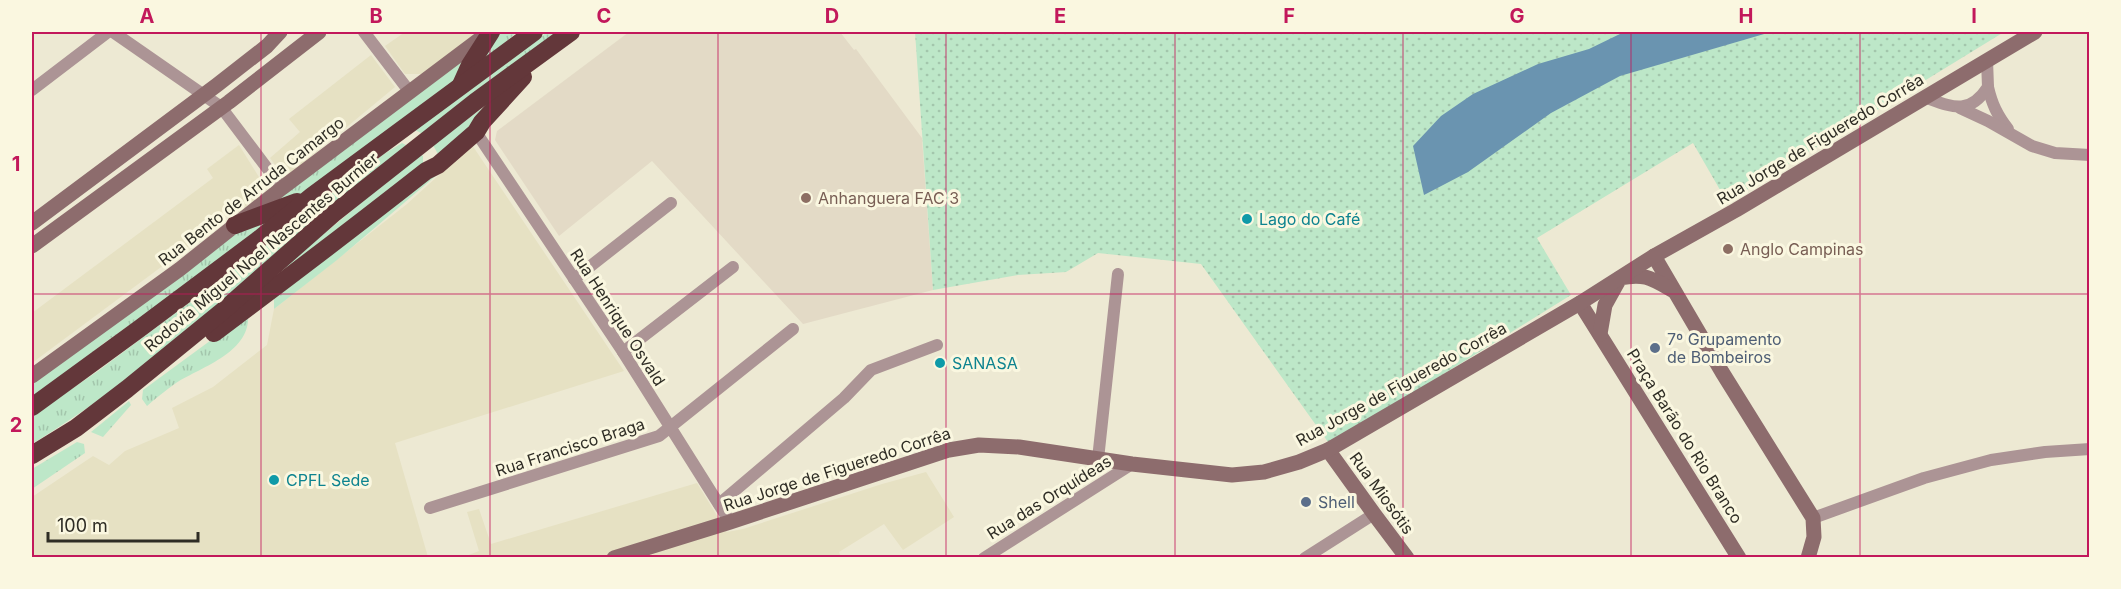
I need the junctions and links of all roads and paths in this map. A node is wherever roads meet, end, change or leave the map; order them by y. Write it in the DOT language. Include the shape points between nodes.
graph roads {
  1 [pos="108,32"];
  2 [pos="113,32"];
  3 [pos="280,32"];
  4 [pos="314,32"];
  5 [pos="363,32"];
  6 [pos="491,32"];
  7 [pos="534,32"];
  8 [pos="571,32"];
  9 [pos="2035,32"];
  10 [pos="544,52"];
  11 [pos="1987,60"];
  12 [pos="461,86"];
  13 [pos="1988,87"];
  14 [pos="32,90"];
  15 [pos="409,91"];
  16 [pos="202,95"];
  17 [pos="1924,98"];
  18 [pos="221,107"];
  19 [pos="1960,108"];
  20 [pos="476,132"];
  21 [pos="2012,135"];
  22 [pos="389,140"];
  23 [pos="424,144"];
  24 [pos="2090,155"];
  25 [pos="426,171"];
  26 [pos="282,188"];
  27 [pos="312,196"];
  28 [pos="671,203"];
  29 [pos="32,223"];
  30 [pos="235,225"];
  31 [pos="32,246"];
  32 [pos="1654,256"];
  33 [pos="733,267"];
  34 [pos="1118,274"];
  35 [pos="1620,278"];
  36 [pos="574,279"];
  37 [pos="1672,291"];
  38 [pos="1580,303"];
  39 [pos="793,329"];
  40 [pos="1600,334"];
  41 [pos="937,345"];
  42 [pos="623,352"];
  43 [pos="32,376"];
  44 [pos="127,389"];
  45 [pos="32,407"];
  46 [pos="671,428"];
  47 [pos="2090,449"];
  48 [pos="1328,450"];
  49 [pos="32,455"];
  50 [pos="1098,459"];
  51 [pos="1132,464"];
  52 [pos="719,504"];
  53 [pos="430,508"];
  54 [pos="1374,514"];
  55 [pos="1813,518"];
  56 [pos="730,522"];
  57 [pos="614,558"];
  58 [pos="984,558"];
  59 [pos="1305,558"];
  60 [pos="1407,558"];
  61 [pos="1739,558"];
  62 [pos="1808,558"];
  1 -- 14 [label="street"];
  2 -- 16 [label="street"];
  3 -- 16 [label="street"];
  4 -- 18 [label="street"];
  5 -- 15 [label="street"];
  6 -- 12 [label="highway"];
  6 -- 15 [label="street, Rua Bento de Arruda Camargo"];
  7 -- 12 [label="highway, Rodovia Miguel Noel Nascentes Burnier"];
  8 -- 10 [label="highway, Rodovia Miguel Noel Nascentes Burnier"];
  9 -- 11 [label="street, Rua Jorge de Figueredo Corrêa"];
  10 -- 20 [label="highway"];
  10 -- 23 [label="highway, Rodovia Miguel Noel Nascentes Burnier"];
  11 -- 13 [label="street"];
  11 -- 17 [label="street, Rua Jorge de Figueredo Corrêa"];
  12 -- 22 [label="highway, Rodovia Miguel Noel Nascentes Burnier"];
  13 -- 19 [label="street" via="1974,103"];
  13 -- 21 [label="street" via="1997,116"];
  15 -- 26 [label="street, Rua Bento de Arruda Camargo"];
  16 -- 18 [label="street"];
  16 -- 29 [label="street"];
  17 -- 19 [label="street"];
  17 -- 32 [label="street, Rua Jorge de Figueredo Corrêa"];
  18 -- 26 [label="street"];
  18 -- 31 [label="street"];
  19 -- 21 [label="street"];
  20 -- 25 [label="highway"];
  20 -- 36 [label="street, Rua Henrique Osvald"];
  21 -- 24 [label="street" via="2055,153"];
  22 -- 23 [label="highway" via="404,136"];
  22 -- 27 [label="highway, Rodovia Miguel Noel Nascentes Burnier"];
  23 -- 25 [label="highway" via="429,163"];
  23 -- 44 [label="highway, Rodovia Miguel Noel Nascentes Burnier" via="333,214"];
  25 -- 44 [label="highway" via="137,392"];
  26 -- 30 [label="street, Rua Bento de Arruda Camargo"];
  27 -- 30 [label="highway"];
  27 -- 45 [label="highway, Rodovia Miguel Noel Nascentes Burnier"];
  28 -- 36 [label="street"];
  30 -- 43 [label="street, Rua Bento de Arruda Camargo"];
  32 -- 35 [label="street, Rua Jorge de Figueredo Corrêa"];
  32 -- 37 [label="street"];
  33 -- 42 [label="street"];
  34 -- 50 [label="street"];
  35 -- 37 [label="street" via="1647,276"];
  35 -- 38 [label="street, Rua Jorge de Figueredo Corrêa"];
  35 -- 40 [label="street" via="1605,305"];
  36 -- 42 [label="street, Rua Henrique Osvald"];
  37 -- 55 [label="street"];
  38 -- 40 [label="street, Praça Barão do Rio Branco"];
  38 -- 48 [label="street, Rua Jorge de Figueredo Corrêa"];
  39 -- 46 [label="street, Rua Francisco Braga"];
  40 -- 61 [label="street, Praça Barão do Rio Branco"];
  41 -- 52 [label="street" via="871,370 836,405"];
  42 -- 46 [label="street, Rua Henrique Osvald"];
  44 -- 49 [label="highway, Rodovia Miguel Noel Nascentes Burnier"];
  46 -- 52 [label="street, Rua Henrique Osvald"];
  46 -- 53 [label="street, Rua Francisco Braga" via="659,436"];
  47 -- 55 [label="street" via="1991,460 1924,478"];
  48 -- 51 [label="street, Rua Jorge de Figueredo Corrêa" via="1264,472 1232,475"];
  48 -- 54 [label="street, Rua Miosótis"];
  50 -- 51 [label="street, Rua Jorge de Figueredo Corrêa"];
  50 -- 56 [label="street, Rua Jorge de Figueredo Corrêa" via="1019,447 979,445 949,450"];
  51 -- 58 [label="street, Rua das Orquídeas"];
  52 -- 56 [label="street, Rua Henrique Osvald"];
  54 -- 59 [label="street"];
  54 -- 60 [label="street, Rua Miosótis"];
  55 -- 62 [label="street" via="1814,537"];
  56 -- 57 [label="street, Rua Jorge de Figueredo Corrêa"];
}
